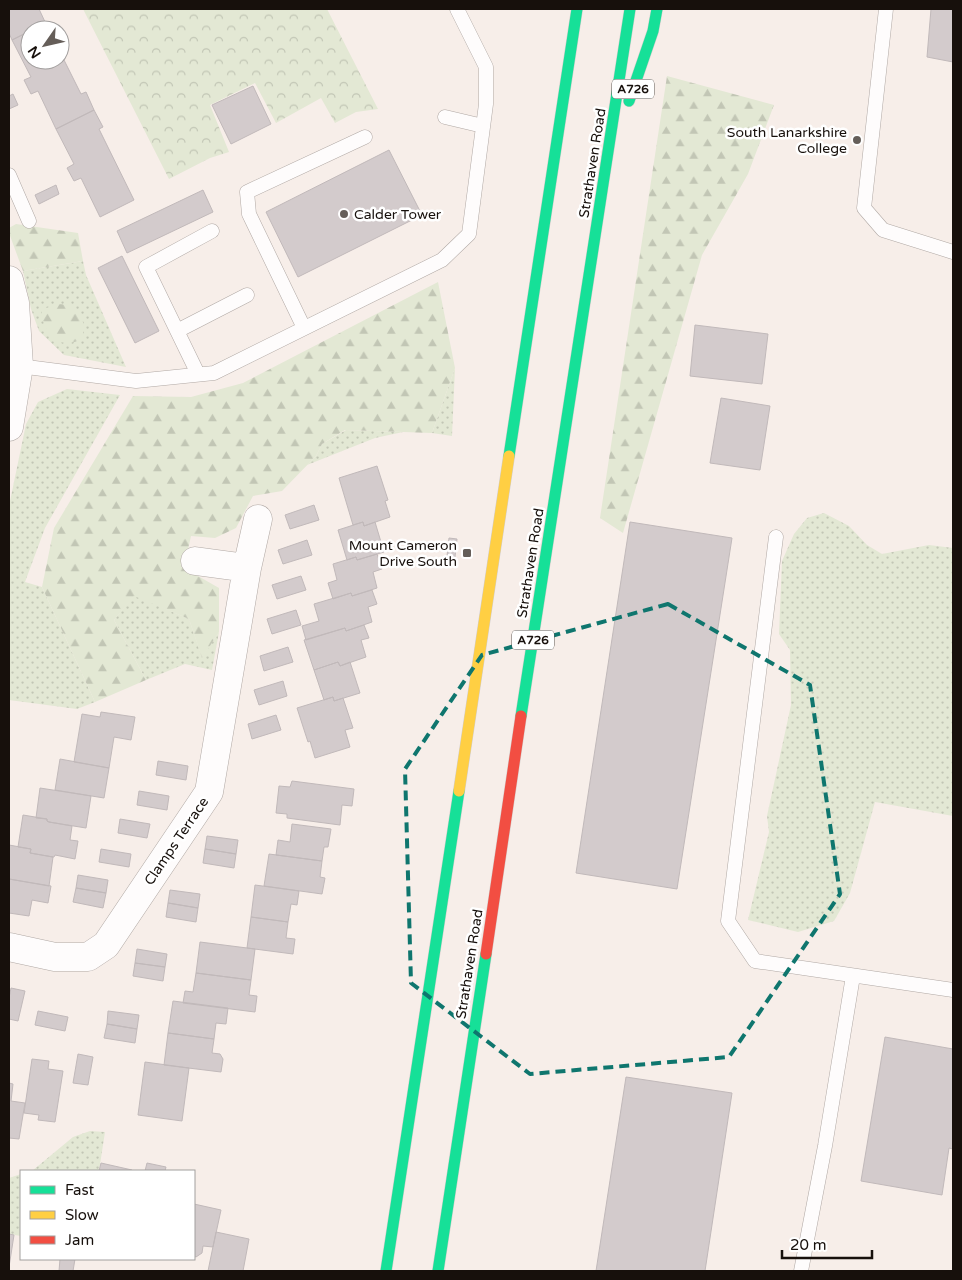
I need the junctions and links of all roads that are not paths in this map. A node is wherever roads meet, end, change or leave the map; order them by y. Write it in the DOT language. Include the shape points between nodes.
graph roads {
  1 [pos="457,9"];
  2 [pos="577,9"];
  3 [pos="630,9"];
  4 [pos="656,9"];
  5 [pos="886,9"];
  6 [pos="445,117"];
  7 [pos="483,126"];
  8 [pos="364,137"];
  9 [pos="606,168"];
  10 [pos="9,175"];
  11 [pos="29,221"];
  12 [pos="212,231"];
  13 [pos="953,252"];
  14 [pos="9,280"];
  15 [pos="247,295"];
  16 [pos="304,328"];
  17 [pos="177,331"];
  18 [pos="18,366"];
  19 [pos="198,374"];
  20 [pos="9,427"];
  21 [pos="258,519"];
  22 [pos="776,537"];
  23 [pos="195,561"];
  24 [pos="247,568"];
  25 [pos="9,947"];
  26 [pos="853,976"];
  27 [pos="953,990"];
  28 [pos="386,1271"];
  29 [pos="438,1271"];
  30 [pos="800,1271"];
  1 -- 7 [label="lane" via="486,67"];
  2 -- 28 [label="main road"];
  3 -- 9 [label="main road, Strathaven Road / A726"];
  4 -- 9 [label="main road, A726" via="653,31"];
  5 -- 13 [label="lane" via="864,208 883,230"];
  6 -- 7 [label="lane"];
  7 -- 16 [label="lane" via="469,234 442,260"];
  8 -- 16 [label="lane" via="247,192 249,214"];
  9 -- 29 [label="main road, Strathaven Road / A726"];
  10 -- 11 [label="lane"];
  12 -- 17 [label="lane" via="146,267"];
  14 -- 18 [label="street" via="15,303"];
  15 -- 17 [label="lane"];
  16 -- 19 [label="lane" via="214,373"];
  17 -- 19 [label="lane"];
  18 -- 19 [label="lane" via="136,381"];
  18 -- 20 [label="street"];
  21 -- 24 [label="street, Clamps Terrace"];
  22 -- 26 [label="lane" via="728,921 755,962"];
  23 -- 24 [label="street"];
  24 -- 25 [label="street, Clamps Terrace" via="209,792 106,946 88,957 54,957"];
  26 -- 27 [label="lane"];
  26 -- 30 [label="lane" via="826,1146"];
}
